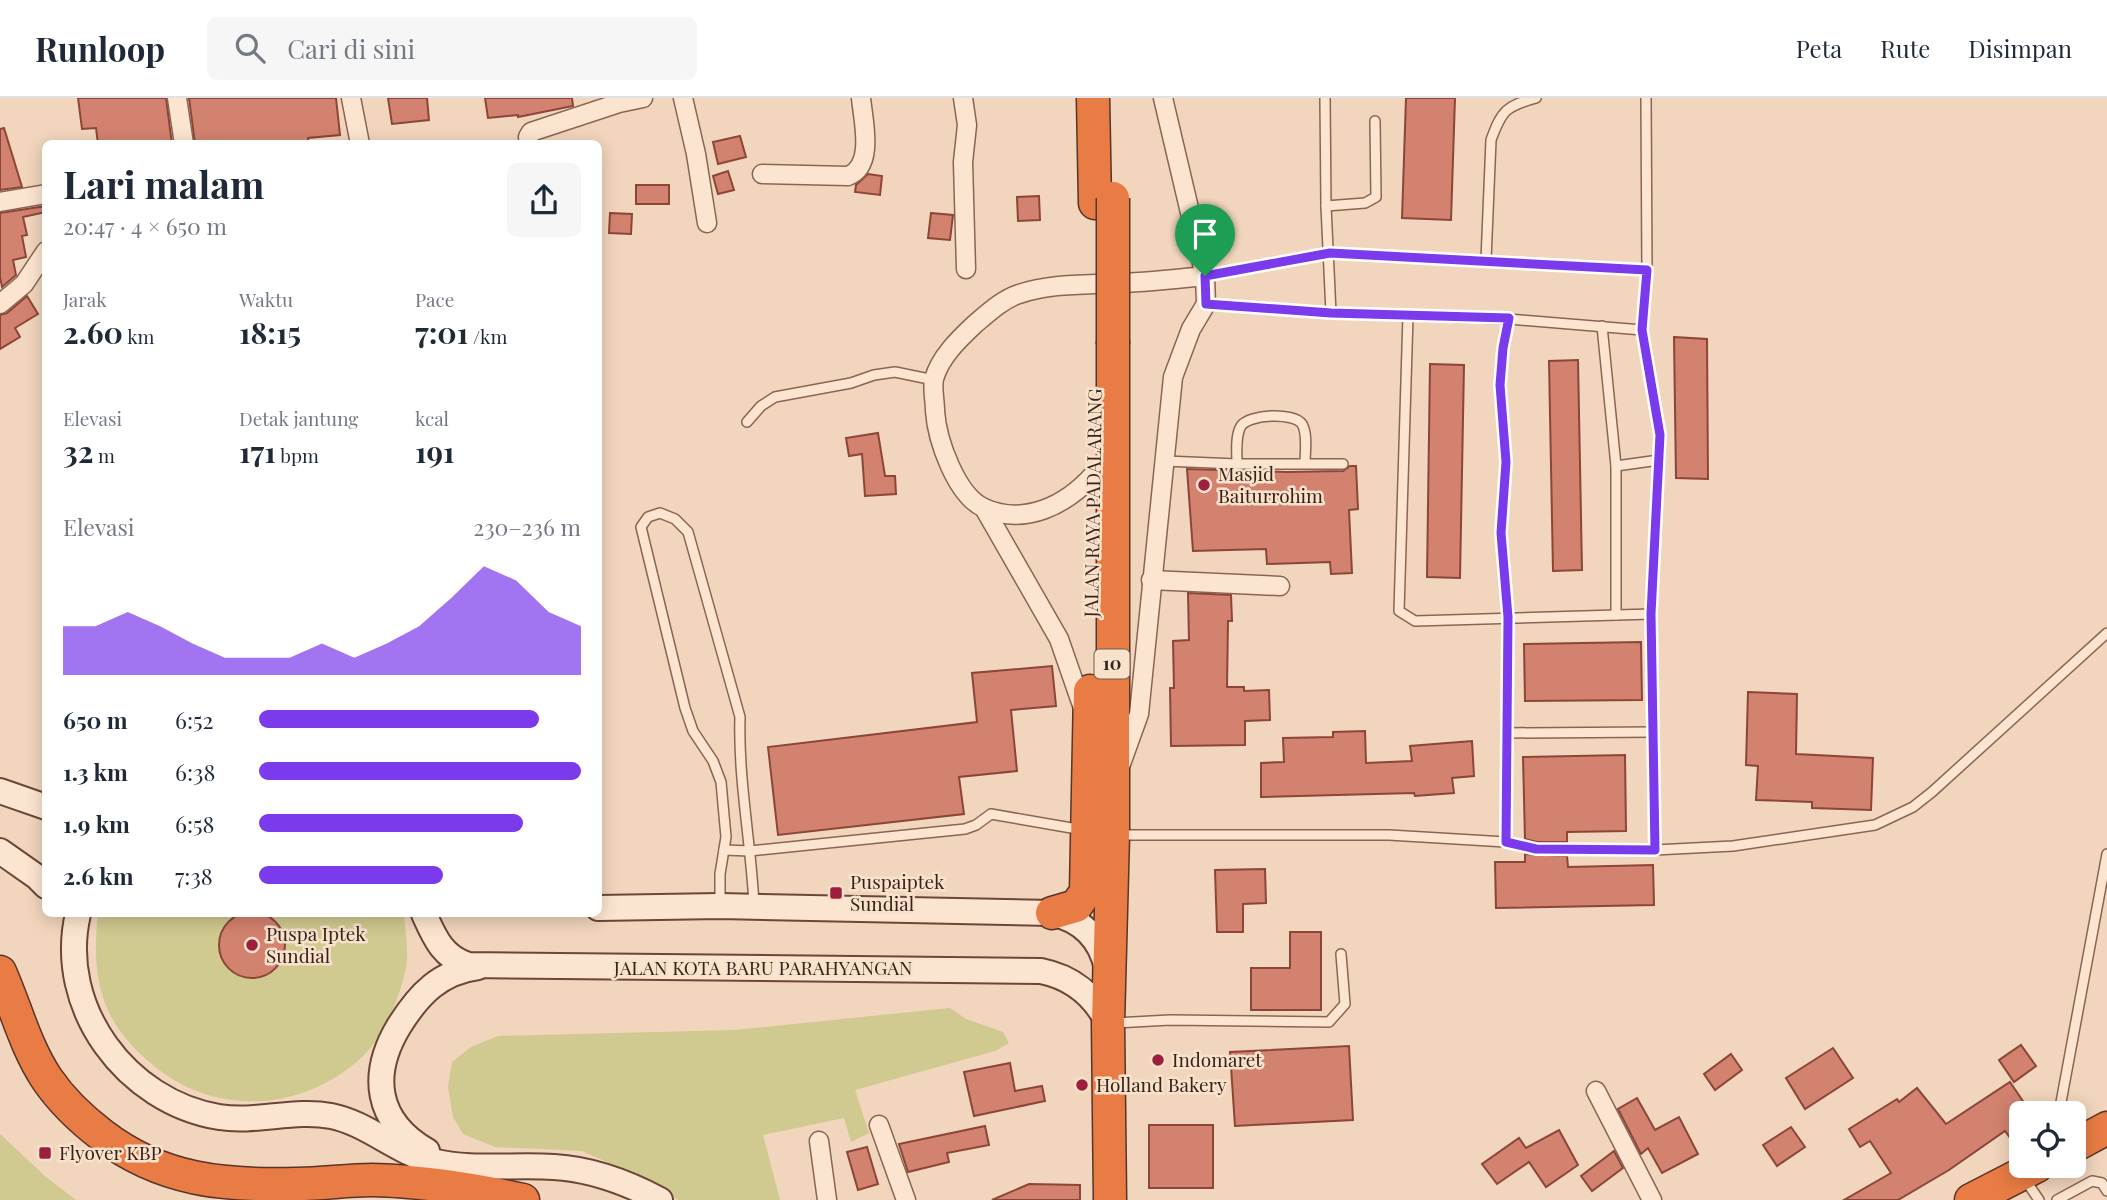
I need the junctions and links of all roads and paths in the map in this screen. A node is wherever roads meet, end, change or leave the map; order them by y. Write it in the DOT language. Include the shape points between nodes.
graph roads {
  1 [pos="177,98"];
  2 [pos="351,98"];
  3 [pos="643,98"];
  4 [pos="683,98"];
  5 [pos="860,98"];
  6 [pos="964,98"];
  7 [pos="1093,98"];
  8 [pos="1112,98"];
  9 [pos="1163,98"];
  10 [pos="1325,98"];
  11 [pos="1536,98"];
  12 [pos="1646,98"];
  13 [pos="1375,121"];
  14 [pos="183,140"];
  15 [pos="359,140"];
  16 [pos="528,140"];
  17 [pos="762,174"];
  18 [pos="42,195"];
  19 [pos="1104,200"];
  20 [pos="0,202"];
  21 [pos="1326,206"];
  22 [pos="707,223"];
  23 [pos="1330,253"];
  24 [pos="42,257"];
  25 [pos="1486,260"];
  26 [pos="965,269"];
  27 [pos="1647,270"];
  28 [pos="1205,276"];
  29 [pos="0,301"];
  30 [pos="1206,304"];
  31 [pos="1331,313"];
  32 [pos="1408,316"];
  33 [pos="1509,318"];
  34 [pos="1602,326"];
  35 [pos="1642,330"];
  36 [pos="1104,342"];
  37 [pos="934,380"];
  38 [pos="747,422"];
  39 [pos="1659,460"];
  40 [pos="1165,461"];
  41 [pos="1305,463"];
  42 [pos="1237,464"];
  43 [pos="1343,464"];
  44 [pos="1616,466"];
  45 [pos="1093,475"];
  46 [pos="984,508"];
  47 [pos="1151,580"];
  48 [pos="1280,586"];
  49 [pos="1651,614"];
  50 [pos="1616,615"];
  51 [pos="1508,617"];
  52 [pos="2107,633"];
  53 [pos="1090,728"];
  54 [pos="1654,732"];
  55 [pos="1507,733"];
  56 [pos="1111,790"];
  57 [pos="0,791"];
  58 [pos="42,806"];
  59 [pos="1101,833"];
  60 [pos="1506,842"];
  61 [pos="724,850"];
  62 [pos="1655,850"];
  63 [pos="0,851"];
  64 [pos="750,851"];
  65 [pos="2107,854"];
  66 [pos="42,876"];
  67 [pos="720,906"];
  68 [pos="754,907"];
  69 [pos="602,908"];
  70 [pos="1052,913"];
  71 [pos="75,917"];
  72 [pos="425,917"];
  73 [pos="1341,954"];
  74 [pos="486,966"];
  75 [pos="0,972"];
  76 [pos="1108,983"];
  77 [pos="0,1020"];
  78 [pos="1108,1023"];
  79 [pos="1596,1091"];
  80 [pos="2061,1101"];
  81 [pos="879,1125"];
  82 [pos="2107,1128"];
  83 [pos="2086,1139"];
  84 [pos="819,1141"];
  85 [pos="490,1166"];
  86 [pos="2014,1178"];
  87 [pos="2032,1178"];
  88 [pos="2107,1191"];
  89 [pos="201,1200"];
  90 [pos="523,1200"];
  91 [pos="660,1200"];
  92 [pos="827,1200"];
  93 [pos="906,1200"];
  94 [pos="1110,1200"];
  95 [pos="1652,1200"];
  96 [pos="1971,1200"];
  97 [pos="2039,1200"];
  98 [pos="2057,1200"];
  1 -- 14 [label="street"];
  2 -- 15 [label="street"];
  3 -- 16 [label="street" via="531,132"];
  4 -- 22 [label="street"];
  5 -- 17 [label="street" via="864,149 856,172 848,176"];
  6 -- 26 [label="street"];
  7 -- 19 [label="highway, JALAN RAYA PADALARANG / 10"];
  8 -- 19 [label="highway, JALAN RAYA PADALARANG / 10"];
  9 -- 28 [label="street"];
  10 -- 21 [label="lane"];
  11 -- 25 [label="lane" via="1510,107 1491,140"];
  12 -- 27 [label="lane"];
  13 -- 21 [label="lane" via="1376,197 1366,203"];
  18 -- 20 [label="street"];
  19 -- 36 [label="highway, JALAN RAYA PADALARANG / 10"];
  21 -- 23 [label="lane"];
  23 -- 25 [label="lane"];
  23 -- 28 [label="lane"];
  23 -- 31 [label="lane"];
  24 -- 29 [label="street" via="24,284"];
  25 -- 27 [label="lane"];
  27 -- 35 [label="lane"];
  28 -- 30 [label="street"];
  28 -- 37 [label="street" via="1071,285 1017,294 957,342"];
  30 -- 31 [label="lane"];
  30 -- 40 [label="street" via="1173,377"];
  31 -- 32 [label="lane"];
  32 -- 33 [label="lane"];
  32 -- 51 [label="lane" via="1399,611 1415,621"];
  33 -- 34 [label="lane"];
  33 -- 51 [label="lane" via="1500,385 1506,462 1501,533"];
  34 -- 35 [label="lane"];
  34 -- 44 [label="lane"];
  35 -- 39 [label="lane" via="1660,435"];
  36 -- 45 [label="highway, JALAN RAYA PADALARANG / 10"];
  36 -- 56 [label="highway, JALAN RAYA PADALARANG / 10"];
  37 -- 38 [label="lane" via="895,372 775,397"];
  37 -- 46 [label="street" via="940,442 962,487"];
  39 -- 44 [label="lane"];
  39 -- 49 [label="lane"];
  40 -- 42 [label="lane"];
  40 -- 47 [label="street"];
  41 -- 42 [label="lane"];
  41 -- 42 [label="lane" via="1304,430 1300,421 1290,416 1247,421 1238,434"];
  41 -- 43 [label="lane"];
  44 -- 50 [label="lane"];
  45 -- 46 [label="street" via="1080,490 1048,509 1019,515"];
  45 -- 53 [label="highway, JALAN RAYA PADALARANG / 10"];
  46 -- 53 [label="street" via="1059,639"];
  47 -- 48 [label="street"];
  47 -- 56 [label="street" via="1139,714"];
  49 -- 50 [label="lane"];
  49 -- 54 [label="lane"];
  50 -- 51 [label="lane"];
  51 -- 55 [label="lane"];
  52 -- 62 [label="lane" via="1932,792 1891,819 1857,829 1733,846"];
  53 -- 59 [label="highway, JALAN RAYA PADALARANG / 10"];
  54 -- 55 [label="lane"];
  54 -- 62 [label="lane"];
  55 -- 60 [label="lane"];
  56 -- 59 [label="highway, JALAN RAYA PADALARANG / 10"];
  57 -- 58 [label="main road"];
  59 -- 60 [label="lane" via="1389,835"];
  59 -- 64 [label="lane" via="991,814 965,829"];
  59 -- 70 [label="highway, JALAN RAYA PADALARANG / 10" via="1084,897 1076,906"];
  59 -- 76 [label="highway, JALAN RAYA PADALARANG / 10"];
  60 -- 62 [label="lane" via="1536,849"];
  61 -- 64 [label="lane"];
  61 -- 64 [label="lane" via="722,782 685,708 641,527 648,517 660,513 676,519 688,532 740,717"];
  61 -- 67 [label="lane"];
  63 -- 66 [label="main road"];
  64 -- 68 [label="lane"];
  65 -- 80 [label="lane"];
  67 -- 68 [label="main road"];
  67 -- 69 [label="main road"];
  68 -- 70 [label="main road"];
  70 -- 76 [label="main road, JALAN RAYA PADALARANG" via="1075,920 1091,933 1102,952"];
  71 -- 85 [label="main road" via="77,971 90,1018 115,1059 164,1098 204,1114 243,1119 339,1118 423,1158"];
  72 -- 74 [label="main road, JALAN KOTA BARU PARAHYANGAN" via="448,955 464,964"];
  73 -- 78 [label="lane" via="1345,1004 1329,1022"];
  74 -- 78 [label="main road, JALAN KOTA BARU PARAHYANGAN" via="1041,971 1084,991"];
  74 -- 85 [label="main road" via="446,976 420,995 395,1032 380,1085 387,1111 414,1142 451,1161"];
  75 -- 90 [label="highway" via="28,1047 48,1080 89,1125 147,1164 205,1181 297,1184 371,1180 460,1186"];
  76 -- 78 [label="highway, JALAN RAYA PADALARANG"];
  77 -- 89 [label="highway" via="29,1084 79,1142 144,1182"];
  78 -- 94 [label="highway, JALAN RAYA PADALARANG"];
  79 -- 95 [label="street"];
  81 -- 93 [label="street"];
  82 -- 83 [label="highway"];
  84 -- 92 [label="street"];
  85 -- 91 [label="main road" via="582,1170"];
  86 -- 96 [label="highway"];
  87 -- 97 [label="lane"];
  88 -- 98 [label="lane" via="2102,1182 2092,1181"];
}
